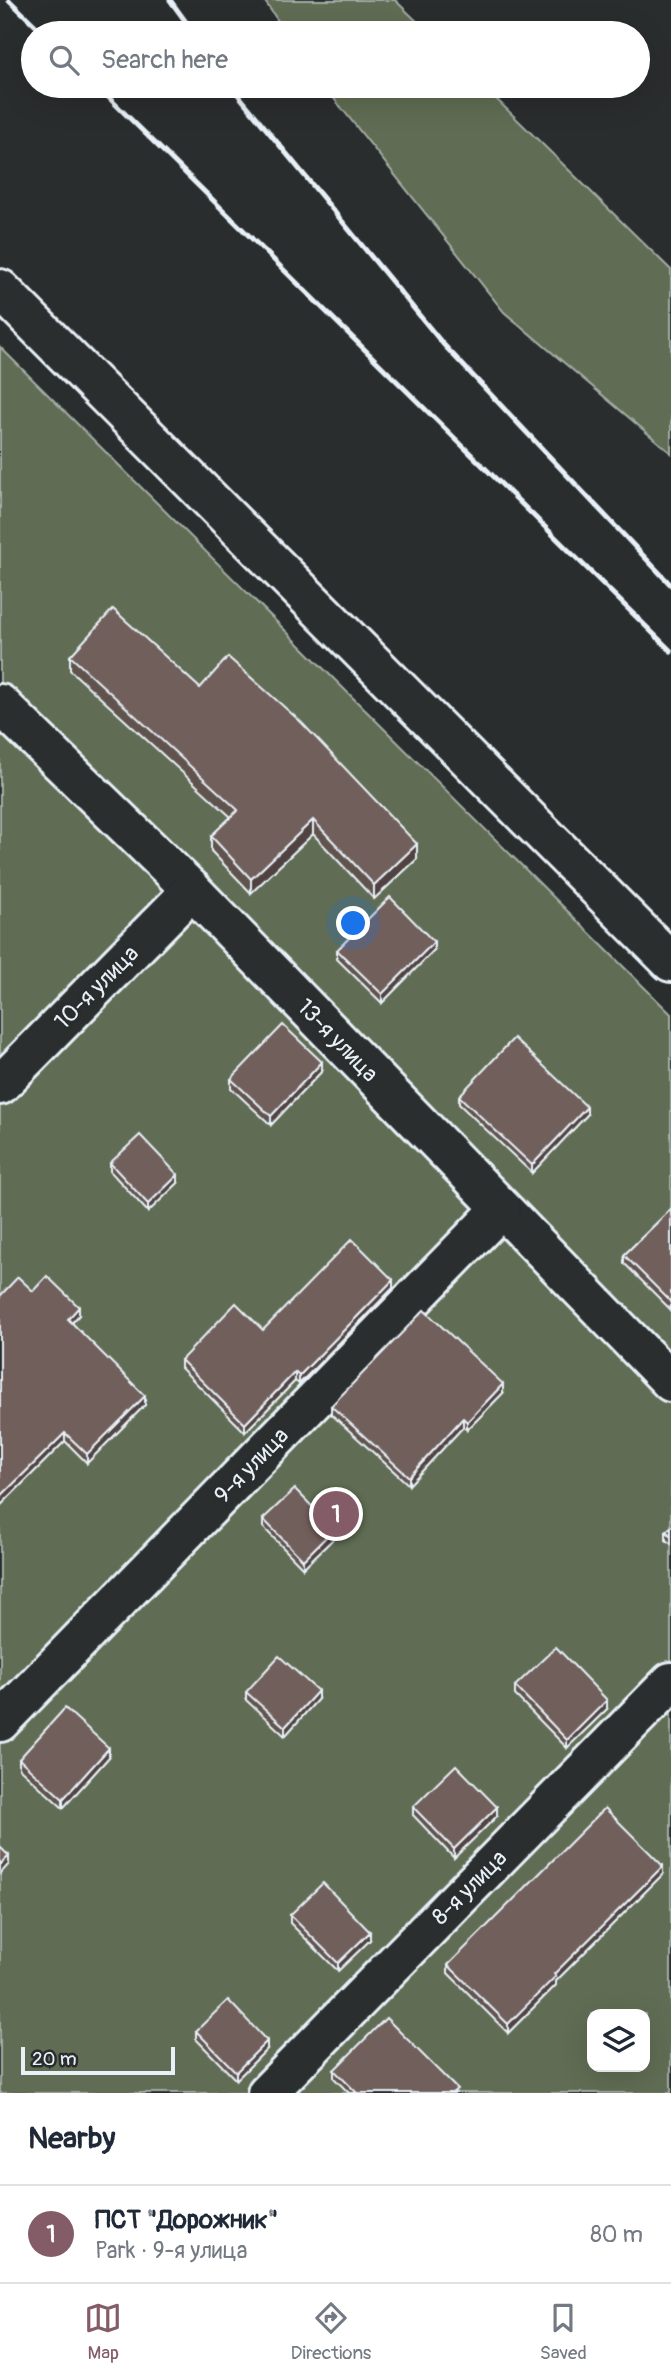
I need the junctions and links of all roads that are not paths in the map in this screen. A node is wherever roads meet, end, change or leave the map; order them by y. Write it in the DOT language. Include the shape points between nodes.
graph roads {
  1 [pos="0,289"];
  2 [pos="0,704"];
  3 [pos="192,890"];
  4 [pos="671,962"];
  5 [pos="0,1085"];
  6 [pos="501,1209"];
  7 [pos="671,1382"];
  8 [pos="671,1682"];
  9 [pos="0,1722"];
  10 [pos="267,2093"];
  1 -- 4 [label="street"];
  2 -- 3 [label="street, 13-я улица"];
  3 -- 5 [label="street, 10-я улица"];
  3 -- 6 [label="street, 13-я улица"];
  6 -- 7 [label="street, 13-я улица"];
  6 -- 9 [label="street, 9-я улица"];
  8 -- 10 [label="street, 8-я улица"];
}
